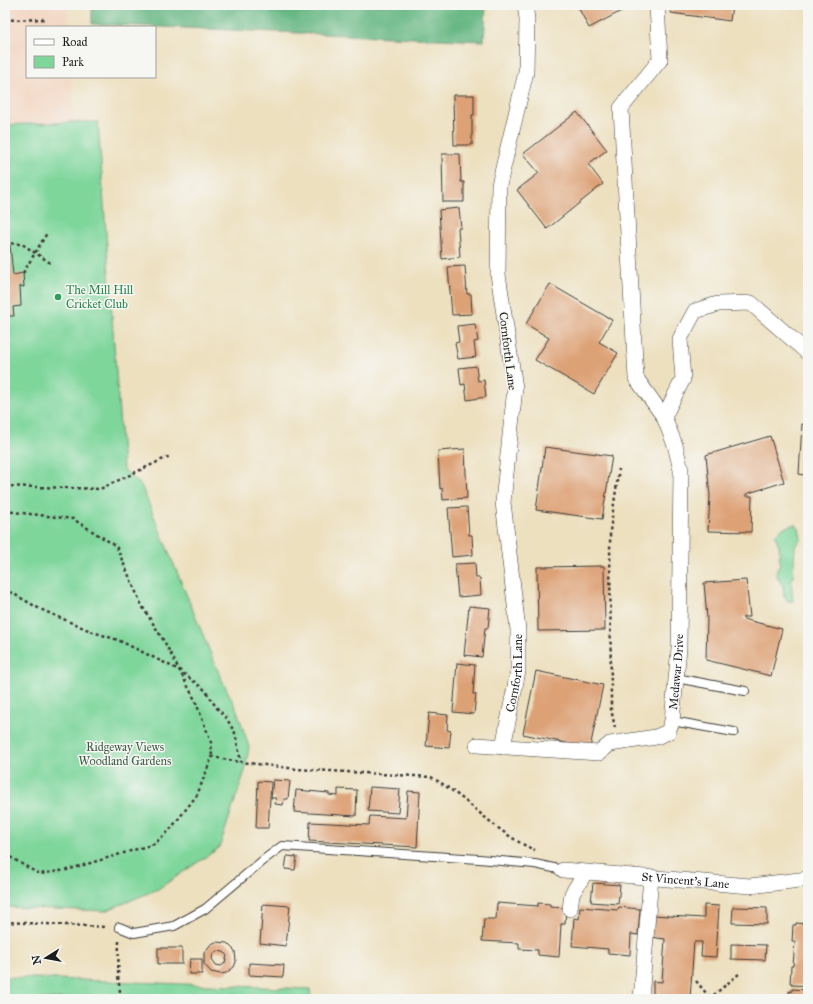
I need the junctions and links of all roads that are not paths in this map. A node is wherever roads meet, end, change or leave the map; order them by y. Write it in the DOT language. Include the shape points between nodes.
graph roads {
  1 [pos="525,5"];
  2 [pos="657,5"];
  3 [pos="808,353"];
  4 [pos="664,417"];
  5 [pos="676,678"];
  6 [pos="745,691"];
  7 [pos="672,721"];
  8 [pos="734,732"];
  9 [pos="477,745"];
  10 [pos="503,747"];
  11 [pos="563,870"];
  12 [pos="585,873"];
  13 [pos="652,877"];
  14 [pos="808,879"];
  15 [pos="570,909"];
  16 [pos="120,927"];
  17 [pos="641,999"];
  1 -- 10 [label="street, Cornforth Lane" via="526,72 499,185 498,274 515,388 503,502 518,637 518,671"];
  2 -- 4 [label="street" via="660,60 621,108 636,378"];
  3 -- 4 [label="street" via="752,303 718,304 695,311 680,339 683,379"];
  4 -- 5 [label="street, Medawar Drive" via="681,470 679,648"];
  5 -- 6 [label="lane"];
  5 -- 7 [label="street, Medawar Drive"];
  7 -- 8 [label="lane"];
  7 -- 10 [label="street, Medawar Drive" via="668,732 656,737 610,744 599,754"];
  9 -- 10 [label="street, Medawar Drive"];
  11 -- 12 [label="street, St Vincent's Lane"];
  11 -- 16 [label="lane" via="479,859 282,846 205,910 174,926 134,933"];
  12 -- 13 [label="street, St Vincent's Lane"];
  12 -- 15 [label="street" via="572,894"];
  13 -- 14 [label="street, St Vincent's Lane" via="750,886"];
  13 -- 17 [label="street"];
}
